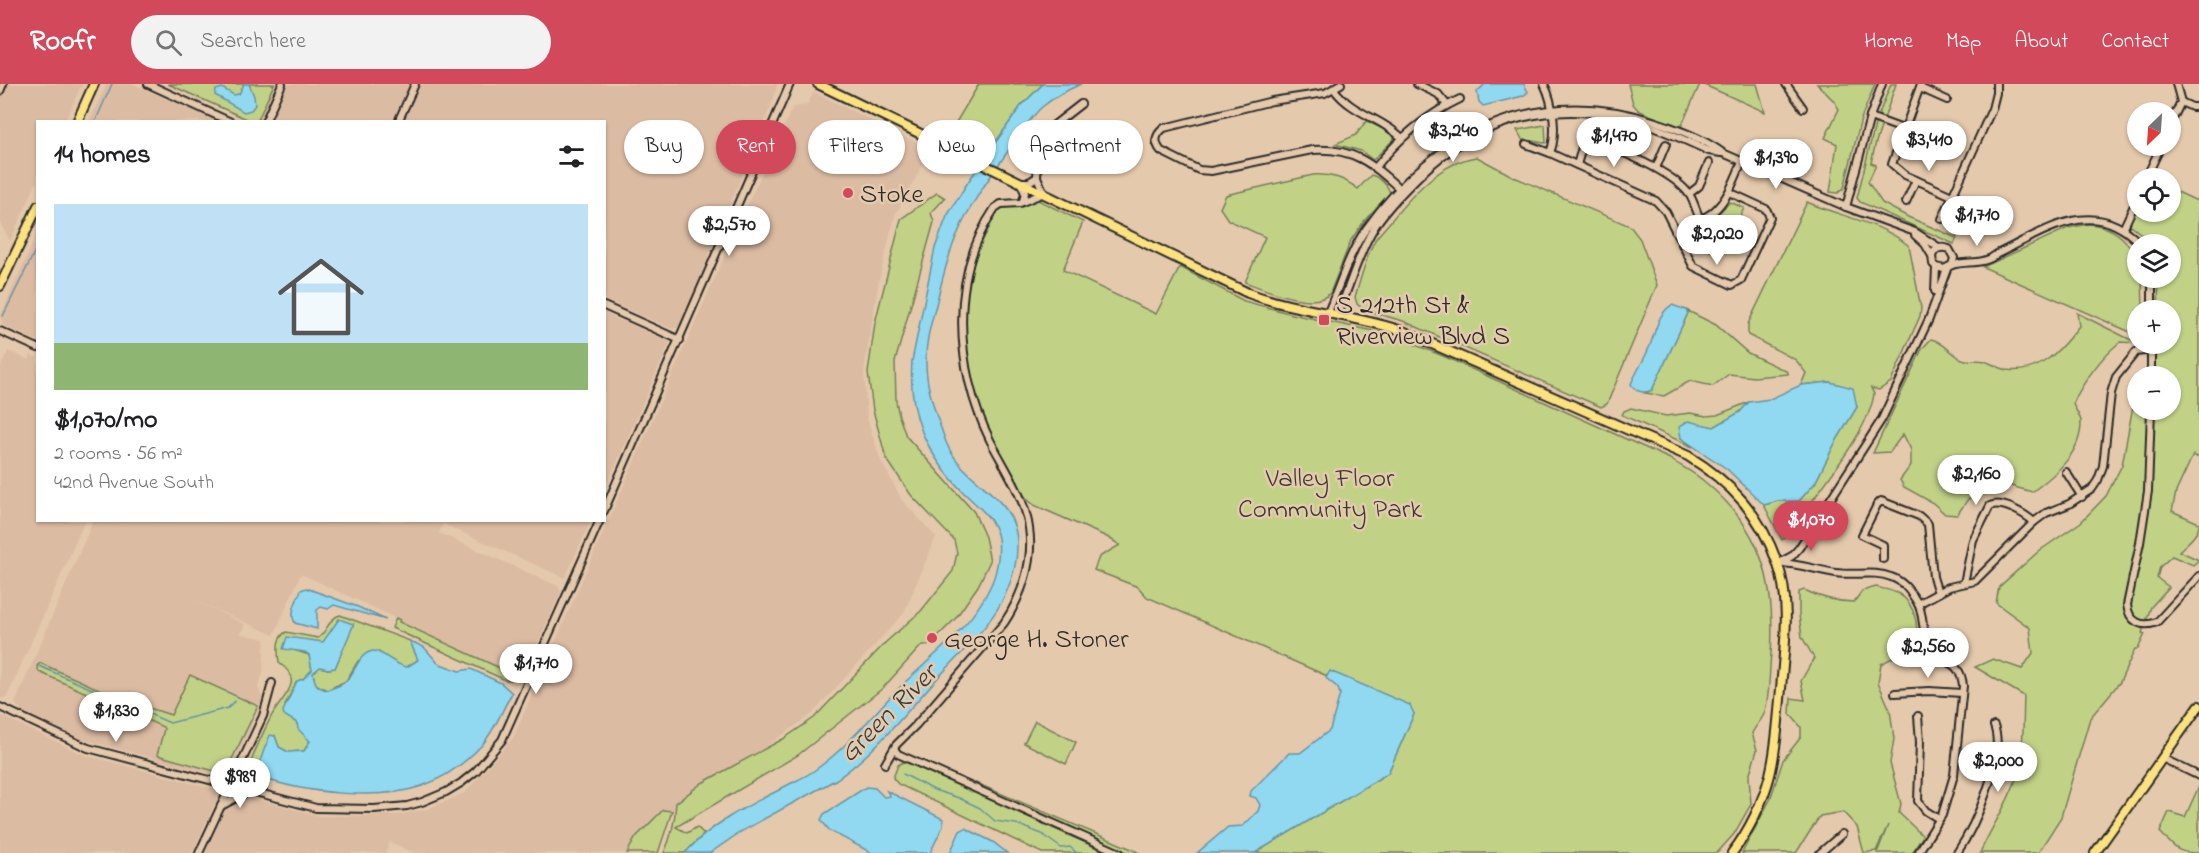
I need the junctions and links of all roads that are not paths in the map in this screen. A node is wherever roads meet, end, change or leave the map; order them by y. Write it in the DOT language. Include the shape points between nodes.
graph roads {
  1 [pos="3,84"];
  2 [pos="94,84"];
  3 [pos="148,84"];
  4 [pos="282,84"];
  5 [pos="415,84"];
  6 [pos="790,84"];
  7 [pos="818,84"];
  8 [pos="1341,84"];
  9 [pos="1417,84"];
  10 [pos="1437,84"];
  11 [pos="1544,84"];
  12 [pos="1786,84"];
  13 [pos="1882,84"];
  14 [pos="1996,84"];
  15 [pos="2176,84"];
  16 [pos="1920,86"];
  17 [pos="1334,89"];
  18 [pos="0,91"];
  19 [pos="1433,92"];
  20 [pos="1460,99"];
  21 [pos="1947,100"];
  22 [pos="2181,102"];
  23 [pos="1081,104"];
  24 [pos="1447,105"];
  25 [pos="2199,107"];
  26 [pos="1803,108"];
  27 [pos="1551,110"];
  28 [pos="1870,117"];
  29 [pos="77,120"];
  30 [pos="227,120"];
  31 [pos="266,120"];
  32 [pos="399,120"];
  33 [pos="1622,127"];
  34 [pos="1904,129"];
  35 [pos="1401,137"];
  36 [pos="1930,139"];
  37 [pos="1526,144"];
  38 [pos="1666,144"];
  39 [pos="1612,149"];
  40 [pos="1550,153"];
  41 [pos="1742,162"];
  42 [pos="1709,163"];
  43 [pos="1577,165"];
  44 [pos="1375,168"];
  45 [pos="1656,168"];
  46 [pos="1037,177"];
  47 [pos="1916,180"];
  48 [pos="1020,182"];
  49 [pos="1402,190"];
  50 [pos="1729,192"];
  51 [pos="1044,194"];
  52 [pos="1689,194"];
  53 [pos="1952,196"];
  54 [pos="1023,202"];
  55 [pos="1906,202"];
  56 [pos="1846,207"];
  57 [pos="36,210"];
  58 [pos="1700,219"];
  59 [pos="1942,219"];
  60 [pos="2127,220"];
  61 [pos="2123,229"];
  62 [pos="1907,230"];
  63 [pos="1675,231"];
  64 [pos="2129,234"];
  65 [pos="1940,248"];
  66 [pos="1953,255"];
  67 [pos="1932,256"];
  68 [pos="1994,256"];
  69 [pos="1936,267"];
  70 [pos="1949,267"];
  71 [pos="0,286"];
  72 [pos="1935,297"];
  73 [pos="606,307"];
  74 [pos="1328,312"];
  75 [pos="1338,314"];
  76 [pos="0,331"];
  77 [pos="681,340"];
  78 [pos="36,347"];
  79 [pos="2135,354"];
  80 [pos="2151,420"];
  81 [pos="2066,471"];
  82 [pos="2082,497"];
  83 [pos="606,507"];
  84 [pos="599,522"];
  85 [pos="2034,522"];
  86 [pos="1883,559"];
  87 [pos="1778,563"];
  88 [pos="2199,576"];
  89 [pos="1964,583"];
  90 [pos="1938,593"];
  91 [pos="1918,604"];
  92 [pos="272,683"];
  93 [pos="1895,693"];
  94 [pos="1962,693"];
  95 [pos="2199,706"];
  96 [pos="0,707"];
  97 [pos="1918,716"];
  98 [pos="1994,726"];
  99 [pos="895,750"];
  100 [pos="2162,758"];
  101 [pos="885,765"];
  102 [pos="2199,776"];
  103 [pos="230,786"];
  104 [pos="249,790"];
  105 [pos="220,807"];
  106 [pos="1940,819"];
  107 [pos="1842,834"];
  108 [pos="1922,851"];
  109 [pos="199,853"];
  110 [pos="1120,853"];
  111 [pos="1732,853"];
  112 [pos="1821,853"];
  113 [pos="1957,853"];
  114 [pos="2095,853"];
  1 -- 18 [label="street"];
  2 -- 29 [label="main road"];
  3 -- 30 [label="street"];
  4 -- 31 [label="street"];
  5 -- 32 [label="street"];
  6 -- 77 [label="street"];
  7 -- 48 [label="main road"];
  8 -- 17 [label="street"];
  9 -- 19 [label="street"];
  10 -- 19 [label="street"];
  11 -- 27 [label="street"];
  12 -- 26 [label="street"];
  13 -- 28 [label="street"];
  14 -- 53 [label="street" via="1992,109"];
  15 -- 22 [label="street"];
  16 -- 21 [label="street"];
  16 -- 34 [label="street"];
  17 -- 35 [label="street" via="1344,102"];
  17 -- 44 [label="street" via="1164,128 1156,139 1161,151 1205,171 1327,149 1355,155"];
  19 -- 24 [label="street"];
  20 -- 24 [label="street"];
  22 -- 25 [label="street"];
  23 -- 46 [label="street" via="1042,139 1037,152"];
  24 -- 35 [label="street"];
  27 -- 40 [label="street" via="1554,140"];
  27 -- 41 [label="street" via="1637,119"];
  27 -- 49 [label="street" via="1517,118 1472,137"];
  28 -- 34 [label="street"];
  28 -- 56 [label="street"];
  33 -- 39 [label="street"];
  34 -- 36 [label="street"];
  34 -- 47 [label="street" via="1893,166"];
  35 -- 44 [label="street"];
  37 -- 40 [label="street"];
  38 -- 45 [label="street"];
  39 -- 43 [label="street" via="1587,141"];
  39 -- 45 [label="street"];
  40 -- 43 [label="street"];
  41 -- 50 [label="street"];
  41 -- 56 [label="street"];
  42 -- 52 [label="street" via="1699,186"];
  43 -- 63 [label="street" via="1656,201"];
  44 -- 49 [label="street"];
  45 -- 52 [label="street"];
  46 -- 48 [label="street"];
  46 -- 51 [label="street"];
  47 -- 53 [label="street"];
  47 -- 55 [label="street"];
  48 -- 51 [label="main road"];
  48 -- 54 [label="street"];
  49 -- 74 [label="street" via="1361,237"];
  49 -- 75 [label="street" via="1371,232"];
  50 -- 58 [label="street" via="1712,213"];
  50 -- 63 [label="street" via="1766,209 1770,219 1735,285 1693,266"];
  51 -- 54 [label="street"];
  51 -- 74 [label="main road" via="1248,293"];
  52 -- 58 [label="street"];
  53 -- 59 [label="street"];
  54 -- 99 [label="street" via="999,204 990,215 970,258 962,320 964,355 975,398 1029,523 1027,570 1004,623"];
  56 -- 62 [label="street"];
  57 -- 71 [label="main road"];
  58 -- 63 [label="street"];
  60 -- 61 [label="street"];
  61 -- 64 [label="street"];
  61 -- 68 [label="street" via="2096,218 2075,220"];
  62 -- 65 [label="street"];
  62 -- 67 [label="street" via="1925,244"];
  65 -- 66 [label="street"];
  65 -- 67 [label="street"];
  66 -- 68 [label="street" via="1972,260"];
  66 -- 70 [label="street"];
  67 -- 69 [label="street"];
  68 -- 70 [label="street"];
  69 -- 70 [label="street"];
  69 -- 72 [label="street"];
  70 -- 72 [label="street"];
  72 -- 87 [label="street" via="1926,326 1875,431 1799,548"];
  73 -- 77 [label="street"];
  74 -- 75 [label="main road"];
  75 -- 87 [label="main road" via="1405,332 1688,456 1725,482 1745,504"];
  76 -- 78 [label="street"];
  77 -- 83 [label="street"];
  79 -- 82 [label="street" via="2110,393 2101,474"];
  80 -- 88 [label="street" via="2148,491 2127,605 2133,619 2141,624 2161,619"];
  81 -- 82 [label="street"];
  82 -- 85 [label="street"];
  84 -- 104 [label="street" via="502,740 461,783 407,806 364,809 316,807"];
  85 -- 89 [label="street" via="1975,580"];
  85 -- 89 [label="street" via="2000,504 1990,506 1973,540"];
  86 -- 90 [label="street" via="1883,545 1862,536 1881,501 1919,516 1928,524"];
  87 -- 91 [label="street" via="1835,573 1890,576 1906,586"];
  87 -- 111 [label="main road" via="1785,623 1775,750 1764,794"];
  89 -- 90 [label="street"];
  90 -- 91 [label="street"];
  91 -- 94 [label="street" via="1929,646 1960,672"];
  92 -- 103 [label="street" via="263,716"];
  93 -- 94 [label="street"];
  94 -- 106 [label="street" via="1954,775"];
  95 -- 100 [label="main road"];
  96 -- 103 [label="street" via="88,748"];
  97 -- 106 [label="street" via="1918,801"];
  98 -- 113 [label="street" via="1998,738 1995,763 1978,813"];
  99 -- 101 [label="street"];
  99 -- 110 [label="street"];
  100 -- 102 [label="street"];
  100 -- 114 [label="main road"];
  103 -- 104 [label="street"];
  103 -- 105 [label="street"];
  104 -- 105 [label="street"];
  105 -- 109 [label="street"];
  106 -- 108 [label="street"];
  107 -- 112 [label="street"];
}
